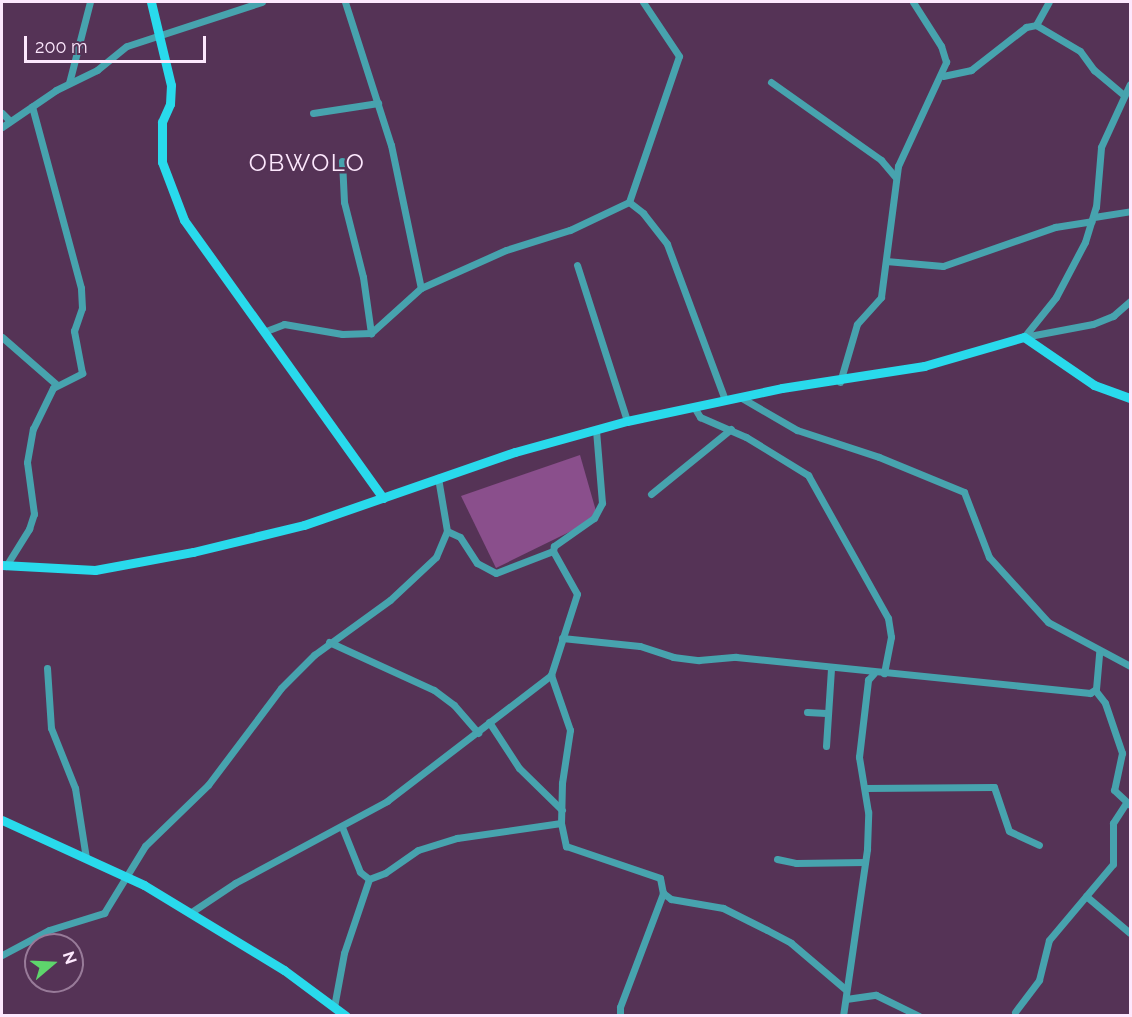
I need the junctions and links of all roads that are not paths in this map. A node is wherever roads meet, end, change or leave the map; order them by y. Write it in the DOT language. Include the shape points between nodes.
graph roads {
  1 [pos="90,2"];
  2 [pos="151,2"];
  3 [pos="262,2"];
  4 [pos="345,2"];
  5 [pos="643,2"];
  6 [pos="913,2"];
  7 [pos="1049,2"];
  8 [pos="1036,25"];
  9 [pos="157,34"];
  10 [pos="943,76"];
  11 [pos="771,82"];
  12 [pos="69,83"];
  13 [pos="1131,84"];
  14 [pos="1124,95"];
  15 [pos="378,103"];
  16 [pos="32,106"];
  17 [pos="2,113"];
  18 [pos="313,113"];
  19 [pos="10,121"];
  20 [pos="2,127"];
  21 [pos="342,161"];
  22 [pos="896,178"];
  23 [pos="629,202"];
  24 [pos="1131,211"];
  25 [pos="1093,219"];
  26 [pos="886,261"];
  27 [pos="578,265"];
  28 [pos="421,288"];
  29 [pos="1131,301"];
  30 [pos="266,331"];
  31 [pos="371,333"];
  32 [pos="1024,337"];
  33 [pos="2,338"];
  34 [pos="840,382"];
  35 [pos="57,384"];
  36 [pos="740,397"];
  37 [pos="1131,398"];
  38 [pos="725,400"];
  39 [pos="694,407"];
  40 [pos="627,422"];
  41 [pos="731,429"];
  42 [pos="596,430"];
  43 [pos="438,478"];
  44 [pos="651,494"];
  45 [pos="383,498"];
  46 [pos="447,531"];
  47 [pos="553,551"];
  48 [pos="4,566"];
  49 [pos="562,638"];
  50 [pos="329,642"];
  51 [pos="1099,651"];
  52 [pos="1131,666"];
  53 [pos="47,668"];
  54 [pos="831,668"];
  55 [pos="874,673"];
  56 [pos="884,674"];
  57 [pos="551,675"];
  58 [pos="1095,690"];
  59 [pos="807,712"];
  60 [pos="826,712"];
  61 [pos="489,722"];
  62 [pos="478,733"];
  63 [pos="826,746"];
  64 [pos="866,788"];
  65 [pos="1128,804"];
  66 [pos="562,810"];
  67 [pos="2,820"];
  68 [pos="561,823"];
  69 [pos="342,827"];
  70 [pos="1039,845"];
  71 [pos="86,858"];
  72 [pos="777,859"];
  73 [pos="865,862"];
  74 [pos="125,875"];
  75 [pos="369,879"];
  76 [pos="663,893"];
  77 [pos="1086,896"];
  78 [pos="190,913"];
  79 [pos="1131,933"];
  80 [pos="2,955"];
  81 [pos="845,989"];
  82 [pos="846,999"];
  83 [pos="334,1007"];
  84 [pos="1015,1012"];
  85 [pos="346,1016"];
  86 [pos="620,1016"];
  87 [pos="843,1016"];
  88 [pos="919,1016"];
  1 -- 12 [label="street"];
  2 -- 9 [label="street"];
  3 -- 9 [label="street"];
  4 -- 15 [label="street"];
  5 -- 23 [label="street" via="679,56"];
  6 -- 10 [label="street" via="945,55"];
  7 -- 8 [label="street"];
  8 -- 10 [label="street" via="1026,27 971,70"];
  8 -- 14 [label="street" via="1080,51 1094,70"];
  9 -- 12 [label="street" via="127,46 97,70"];
  9 -- 30 [label="street" via="171,85 160,141 171,188 200,245"];
  10 -- 22 [label="street"];
  11 -- 22 [label="street" via="881,160"];
  12 -- 16 [label="street"];
  13 -- 14 [label="street"];
  14 -- 25 [label="street" via="1101,147"];
  15 -- 18 [label="street"];
  15 -- 28 [label="street" via="391,145"];
  16 -- 19 [label="street"];
  16 -- 35 [label="street" via="83,300 74,332 82,373"];
  17 -- 19 [label="street"];
  19 -- 20 [label="street"];
  21 -- 31 [label="street" via="344,202"];
  22 -- 26 [label="street"];
  23 -- 28 [label="street" via="570,230 506,250"];
  23 -- 38 [label="street" via="667,244"];
  24 -- 25 [label="street"];
  25 -- 26 [label="street" via="1044,230 943,266"];
  25 -- 32 [label="street" via="1064,284"];
  26 -- 34 [label="street" via="881,297 857,324"];
  27 -- 40 [label="street"];
  28 -- 31 [label="street"];
  29 -- 32 [label="street" via="1113,316 1093,324"];
  30 -- 31 [label="street" via="284,324 342,334"];
  30 -- 45 [label="street"];
  32 -- 34 [label="street" via="968,356"];
  32 -- 37 [label="street" via="1094,385"];
  33 -- 35 [label="street"];
  34 -- 36 [label="street"];
  35 -- 48 [label="street" via="29,443 34,514 29,529"];
  36 -- 38 [label="street"];
  36 -- 51 [label="street" via="797,430 879,457 964,492 990,557 1048,622"];
  38 -- 39 [label="street"];
  39 -- 40 [label="street"];
  39 -- 41 [label="street" via="700,417"];
  40 -- 42 [label="street"];
  41 -- 44 [label="street"];
  41 -- 56 [label="street" via="808,475 888,618 891,637"];
  42 -- 43 [label="street"];
  42 -- 47 [label="street" via="602,502 594,518 554,546"];
  43 -- 45 [label="street"];
  43 -- 46 [label="street"];
  45 -- 48 [label="street" via="304,525 129,566 95,570"];
  46 -- 47 [label="street" via="460,537 477,562 496,573"];
  46 -- 50 [label="street" via="436,557 401,591"];
  47 -- 49 [label="street" via="577,594"];
  49 -- 54 [label="street" via="640,646 674,657 736,657"];
  49 -- 57 [label="street"];
  50 -- 62 [label="street" via="434,690 454,705"];
  50 -- 74 [label="street" via="281,688 236,752 145,846"];
  51 -- 52 [label="street"];
  51 -- 58 [label="street"];
  53 -- 71 [label="street" via="51,728 75,788"];
  54 -- 55 [label="street"];
  54 -- 60 [label="street"];
  55 -- 56 [label="street"];
  55 -- 64 [label="street" via="866,690 859,757"];
  56 -- 58 [label="street" via="1090,693"];
  57 -- 61 [label="street"];
  57 -- 66 [label="street" via="570,730"];
  58 -- 65 [label="street" via="1105,703 1122,753 1114,790"];
  59 -- 60 [label="street"];
  60 -- 63 [label="street"];
  61 -- 62 [label="street"];
  61 -- 66 [label="street" via="519,768"];
  62 -- 69 [label="street" via="395,796"];
  64 -- 70 [label="street" via="994,787 1010,831"];
  64 -- 73 [label="street"];
  65 -- 77 [label="street" via="1113,823 1113,864"];
  66 -- 68 [label="street"];
  67 -- 71 [label="street"];
  68 -- 75 [label="street" via="438,844 418,850 386,873"];
  68 -- 76 [label="street" via="566,846 660,878"];
  69 -- 75 [label="street" via="360,872"];
  69 -- 78 [label="street" via="235,883"];
  71 -- 74 [label="street"];
  72 -- 73 [label="street" via="796,863"];
  73 -- 81 [label="street"];
  74 -- 78 [label="street"];
  74 -- 80 [label="street" via="104,913 49,930"];
  75 -- 83 [label="street" via="344,953"];
  76 -- 81 [label="street" via="671,899 723,908 767,930 790,943"];
  76 -- 86 [label="street"];
  77 -- 79 [label="street"];
  77 -- 84 [label="street" via="1049,940 1039,980"];
  78 -- 83 [label="street" via="284,970"];
  81 -- 82 [label="street"];
  82 -- 87 [label="street"];
  82 -- 88 [label="street" via="876,995"];
  83 -- 85 [label="street"];
}
